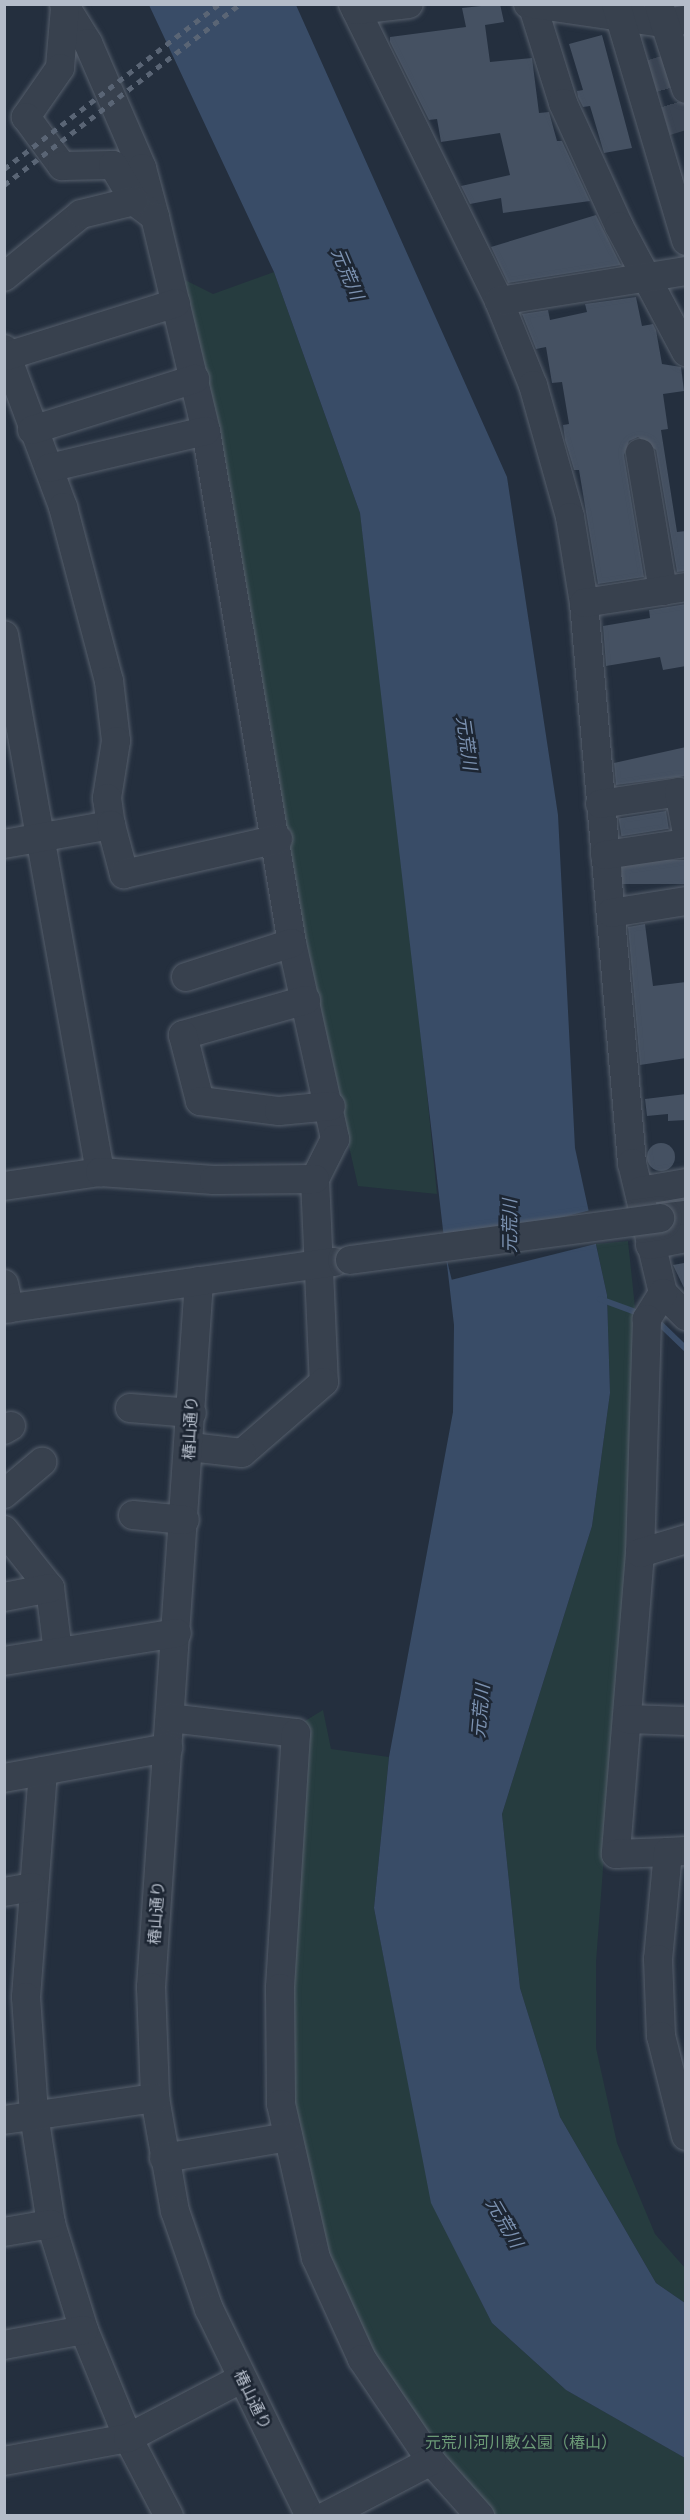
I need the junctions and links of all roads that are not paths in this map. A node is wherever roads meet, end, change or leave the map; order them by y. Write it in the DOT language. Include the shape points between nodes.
graph roads {
  1 [pos="409,4"];
  2 [pos="531,5"];
  3 [pos="64,6"];
  4 [pos="354,7"];
  5 [pos="617,9"];
  6 [pos="670,16"];
  7 [pos="686,89"];
  8 [pos="144,209"];
  9 [pos="686,241"];
  10 [pos="686,271"];
  11 [pos="4,277"];
  12 [pos="644,277"];
  13 [pos="499,302"];
  14 [pos="176,303"];
  15 [pos="686,352"];
  16 [pos="6,353"];
  17 [pos="195,379"];
  18 [pos="32,430"];
  19 [pos="206,431"];
  20 [pos="640,453"];
  21 [pos="49,468"];
  22 [pos="674,589"];
  23 [pos="584,603"];
  24 [pos="4,635"];
  25 [pos="600,804"];
  26 [pos="111,825"];
  27 [pos="686,828"];
  28 [pos="41,838"];
  29 [pos="278,839"];
  30 [pos="686,843"];
  31 [pos="4,844"];
  32 [pos="605,855"];
  33 [pos="686,901"];
  34 [pos="611,913"];
  35 [pos="292,943"];
  36 [pos="186,977"];
  37 [pos="306,1000"];
  38 [pos="331,1106"];
  39 [pos="100,1172"];
  40 [pos="315,1179"];
  41 [pos="686,1183"];
  42 [pos="4,1186"];
  43 [pos="640,1191"];
  44 [pos="673,1216"];
  45 [pos="686,1238"];
  46 [pos="650,1245"];
  47 [pos="316,1265"];
  48 [pos="200,1281"];
  49 [pos="663,1293"];
  50 [pos="6,1300"];
  51 [pos="686,1316"];
  52 [pos="130,1408"];
  53 [pos="192,1413"];
  54 [pos="190,1448"];
  55 [pos="42,1462"];
  56 [pos="4,1494"];
  57 [pos="133,1515"];
  58 [pos="185,1520"];
  59 [pos="4,1530"];
  60 [pos="686,1539"];
  61 [pos="640,1553"];
  62 [pos="50,1588"];
  63 [pos="4,1597"];
  64 [pos="177,1633"];
  65 [pos="58,1652"];
  66 [pos="4,1661"];
  67 [pos="170,1718"];
  68 [pos="627,1719"];
  69 [pos="686,1721"];
  70 [pos="168,1748"];
  71 [pos="43,1771"];
  72 [pos="4,1778"];
  73 [pos="676,1851"];
  74 [pos="33,1887"];
  75 [pos="4,1892"];
  76 [pos="15,1999"];
  77 [pos="679,2087"];
  78 [pos="155,2098"];
  79 [pos="34,2115"];
  80 [pos="4,2120"];
  81 [pos="686,2136"];
  82 [pos="288,2137"];
  83 [pos="164,2158"];
  84 [pos="51,2223"];
  85 [pos="4,2232"];
  86 [pos="84,2330"];
  87 [pos="4,2344"];
  88 [pos="241,2379"];
  89 [pos="128,2439"];
  90 [pos="4,2461"];
  91 [pos="431,2461"];
  92 [pos="170,2516"];
  93 [pos="310,2516"];
  94 [pos="326,2516"];
  95 [pos="480,2516"];
  1 -- 4 [label="street"];
  2 -- 5 [label="street"];
  2 -- 12 [label="street" via="563,103"];
  3 -- 8 [label="street" via="88,43 138,158"];
  3 -- 8 [label="street" via="60,68 26,117 62,165 113,165"];
  4 -- 13 [label="street"];
  5 -- 6 [label="street"];
  5 -- 9 [label="street"];
  6 -- 7 [label="street"];
  8 -- 11 [label="street" via="81,214"];
  8 -- 14 [label="street"];
  10 -- 12 [label="street"];
  12 -- 13 [label="street"];
  12 -- 15 [label="street"];
  13 -- 23 [label="street" via="533,385 567,506"];
  14 -- 16 [label="street"];
  14 -- 17 [label="street"];
  16 -- 18 [label="street"];
  17 -- 18 [label="street"];
  17 -- 19 [label="street"];
  18 -- 21 [label="street"];
  19 -- 21 [label="street"];
  19 -- 29 [label="street"];
  20 -- 22 [label="street"];
  21 -- 26 [label="street" via="109,681 116,741 107,798"];
  22 -- 23 [label="street"];
  23 -- 25 [label="street"];
  24 -- 28 [label="street"];
  25 -- 27 [label="street" via="679,792"];
  25 -- 32 [label="street"];
  26 -- 28 [label="street"];
  26 -- 29 [label="street" via="124,874"];
  28 -- 31 [label="street"];
  28 -- 39 [label="street"];
  29 -- 35 [label="street"];
  30 -- 32 [label="street"];
  32 -- 34 [label="street"];
  33 -- 34 [label="street"];
  34 -- 43 [label="street" via="632,1163"];
  35 -- 36 [label="street"];
  35 -- 37 [label="street"];
  37 -- 38 [label="street"];
  37 -- 38 [label="street" via="183,1035 200,1101 279,1111"];
  38 -- 40 [label="street" via="335,1139"];
  39 -- 40 [label="street" via="214,1180"];
  39 -- 42 [label="street"];
  40 -- 47 [label="street"];
  41 -- 43 [label="street"];
  43 -- 46 [label="street"];
  44 -- 47 [label="street, bridge"];
  45 -- 46 [label="street"];
  46 -- 49 [label="street"];
  47 -- 48 [label="street"];
  47 -- 54 [label="street" via="324,1382 242,1453"];
  48 -- 50 [label="street"];
  48 -- 53 [label="street, 椿山通り"];
  49 -- 51 [label="street"];
  49 -- 61 [label="street" via="647,1319"];
  52 -- 53 [label="street"];
  53 -- 54 [label="street, 椿山通り"];
  54 -- 58 [label="street, 椿山通り"];
  55 -- 56 [label="street"];
  57 -- 58 [label="street"];
  58 -- 64 [label="street, 椿山通り"];
  59 -- 62 [label="street"];
  60 -- 61 [label="street"];
  61 -- 68 [label="street"];
  62 -- 63 [label="street"];
  62 -- 65 [label="street"];
  64 -- 65 [label="street"];
  64 -- 67 [label="street, 椿山通り"];
  65 -- 66 [label="street"];
  67 -- 70 [label="street, 椿山通り"];
  67 -- 82 [label="street" via="296,1733 280,1989 281,2104"];
  68 -- 69 [label="street"];
  68 -- 73 [label="street" via="616,1854"];
  70 -- 71 [label="street"];
  70 -- 78 [label="street, 椿山通り" via="151,1987"];
  71 -- 72 [label="street"];
  71 -- 74 [label="street"];
  73 -- 77 [label="street" via="658,1959 661,2036"];
  74 -- 75 [label="street"];
  74 -- 76 [label="street"];
  76 -- 79 [label="street"];
  77 -- 81 [label="street"];
  78 -- 79 [label="street"];
  78 -- 83 [label="street, 椿山通り"];
  79 -- 80 [label="street"];
  79 -- 84 [label="street"];
  82 -- 83 [label="street"];
  82 -- 91 [label="street" via="316,2258 362,2359"];
  83 -- 88 [label="street, 椿山通り" via="175,2211 209,2309"];
  84 -- 85 [label="street"];
  84 -- 86 [label="street"];
  86 -- 87 [label="street"];
  86 -- 89 [label="street"];
  88 -- 89 [label="street"];
  88 -- 93 [label="street, 椿山通り"];
  89 -- 90 [label="street"];
  89 -- 92 [label="street"];
  91 -- 94 [label="street"];
  91 -- 95 [label="street"];
}
